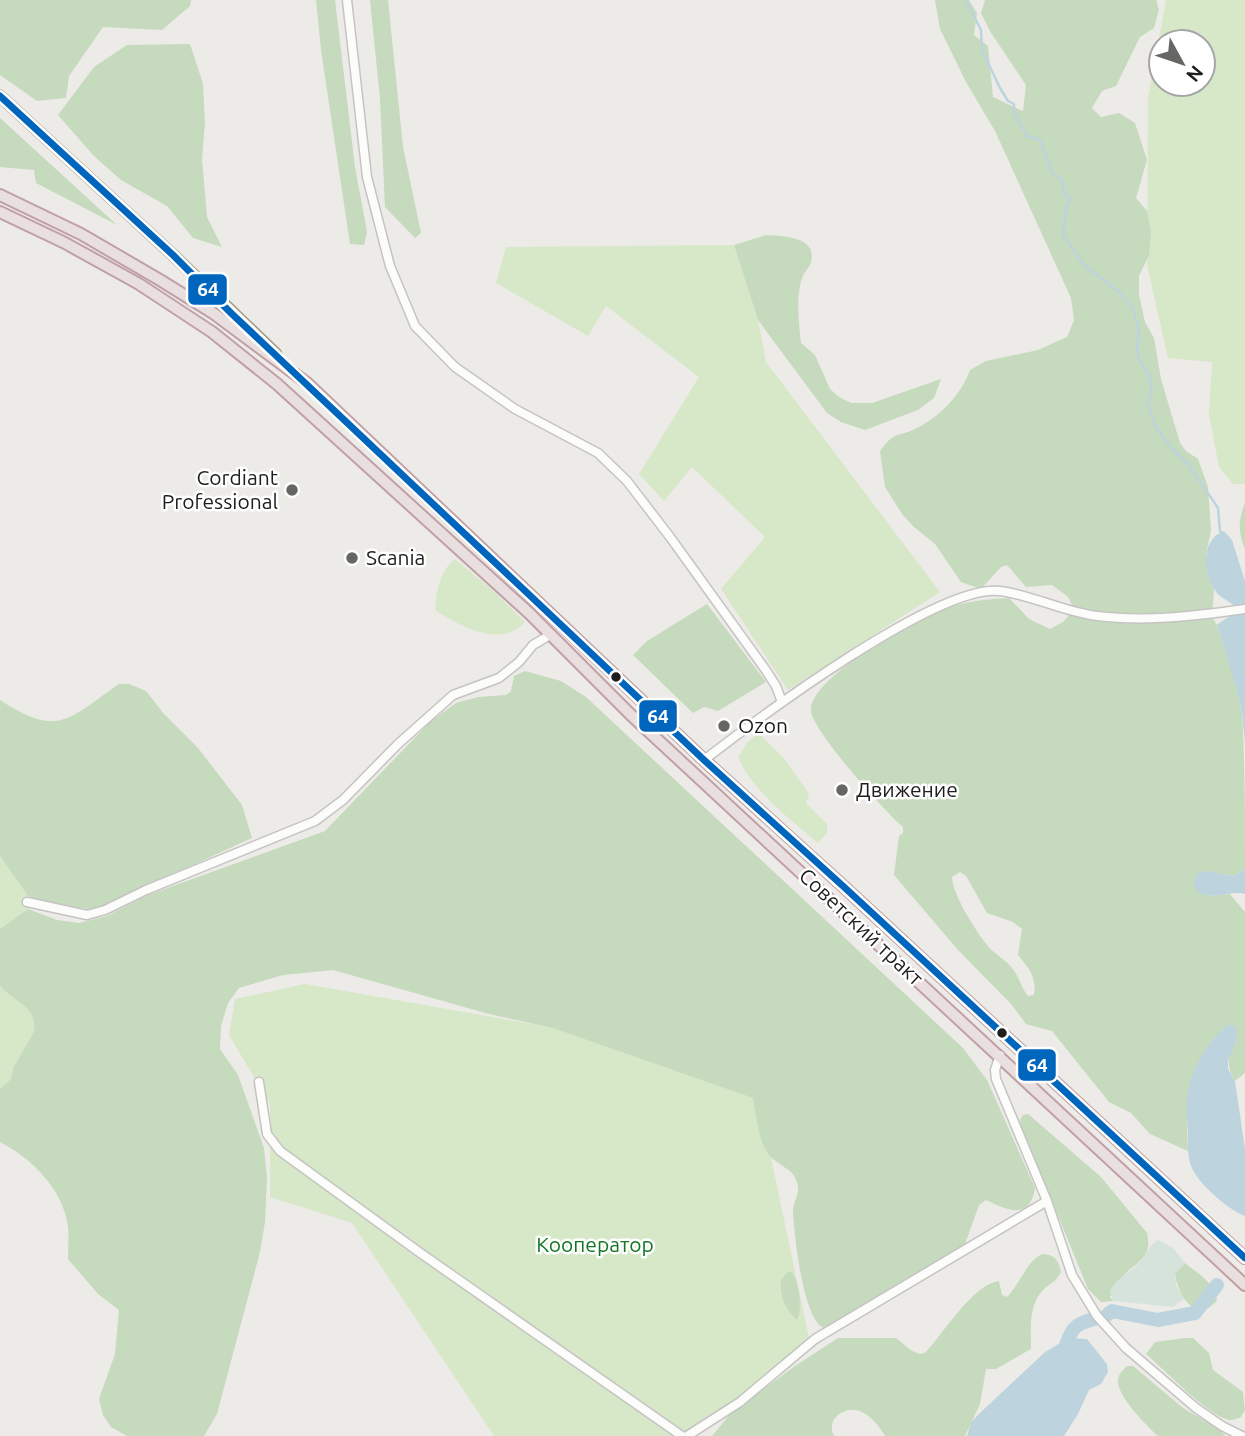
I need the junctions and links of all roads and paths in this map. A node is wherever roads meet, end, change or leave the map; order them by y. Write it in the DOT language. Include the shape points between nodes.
graph roads {
  1 [pos="347,0"];
  2 [pos="0,96"];
  3 [pos="0,195"];
  4 [pos="0,212"];
  5 [pos="307,383"];
  6 [pos="1245,609"];
  7 [pos="550,635"];
  8 [pos="782,702"];
  9 [pos="704,760"];
  10 [pos="27,902"];
  11 [pos="1000,1055"];
  12 [pos="259,1082"];
  13 [pos="1047,1201"];
  14 [pos="1245,1258"];
  15 [pos="1245,1285"];
  16 [pos="684,1436"];
  17 [pos="1242,1436"];
  1 -- 8 [label="street" via="368,177 390,266 415,326 455,367 515,409 598,453 627,481 765,668"];
  2 -- 5 [label="main road, Советский тракт"];
  3 -- 5 [label="highway" via="81,234 160,280"];
  4 -- 7 [label="highway, Советский тракт" via="103,263 246,358"];
  5 -- 9 [label="highway, Советский тракт"];
  6 -- 8 [label="street" via="1153,618 1107,617 998,590 958,598 878,639"];
  7 -- 10 [label="street" via="499,678 453,695 316,821 105,910 87,915"];
  7 -- 11 [label="highway, Советский тракт"];
  8 -- 9 [label="street"];
  9 -- 14 [label="highway, Советский тракт"];
  11 -- 13 [label="street" via="996,1079"];
  11 -- 15 [label="highway, Советский тракт"];
  12 -- 16 [label="street" via="267,1134 280,1152"];
  13 -- 16 [label="street" via="816,1339 740,1402"];
  13 -- 17 [label="street" via="1072,1275 1097,1316 1126,1348 1196,1408"];
}
